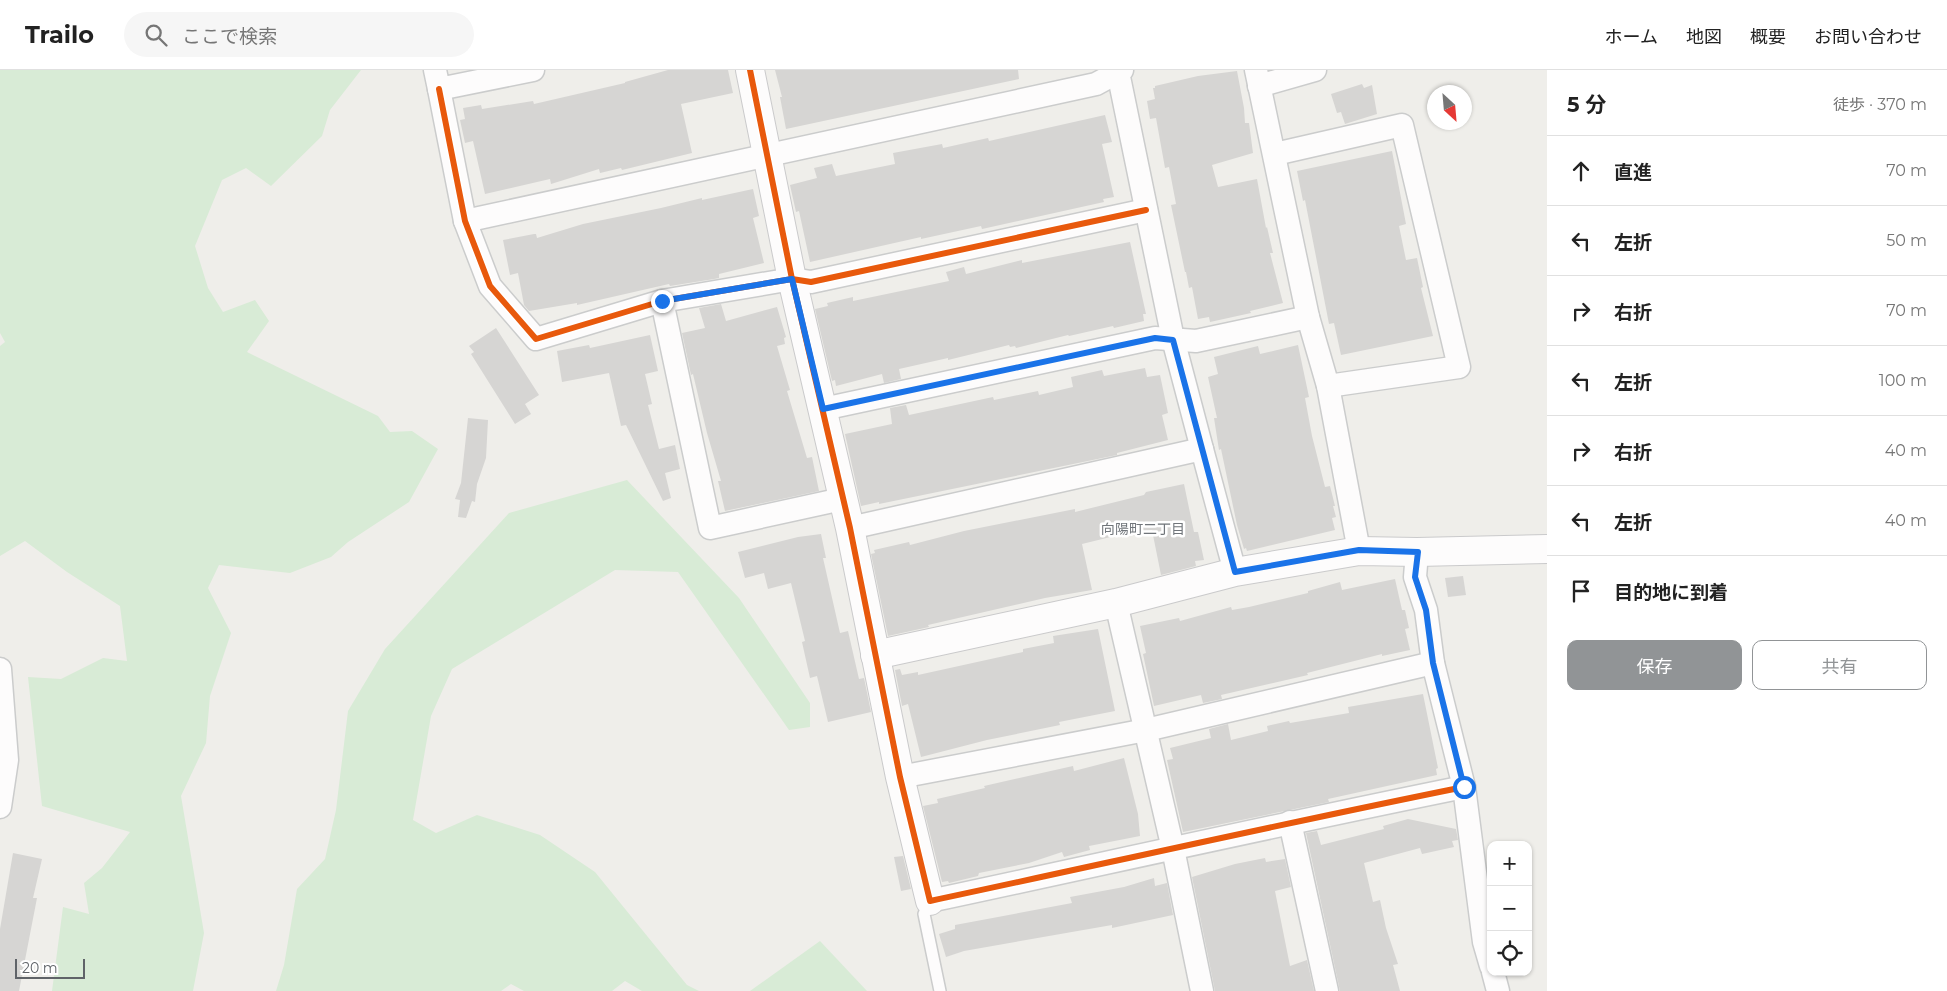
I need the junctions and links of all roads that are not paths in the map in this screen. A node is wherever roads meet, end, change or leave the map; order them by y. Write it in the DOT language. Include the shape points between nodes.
graph roads {
  1 [pos="533,70"];
  2 [pos="750,70"];
  3 [pos="1315,70"];
  4 [pos="1119,71"];
  5 [pos="1258,78"];
  6 [pos="437,79"];
  7 [pos="767,154"];
  8 [pos="1274,154"];
  9 [pos="1146,210"];
  10 [pos="465,221"];
  11 [pos="792,279"];
  12 [pos="662,301"];
  13 [pos="1308,317"];
  14 [pos="1173,340"];
  15 [pos="1328,386"];
  16 [pos="823,409"];
  17 [pos="1202,450"];
  18 [pos="842,499"];
  19 [pos="850,528"];
  20 [pos="1547,549"];
  21 [pos="1359,550"];
  22 [pos="1418,552"];
  23 [pos="1235,572"];
  24 [pos="1116,603"];
  25 [pos="876,655"];
  26 [pos="1433,663"];
  27 [pos="0,669"];
  28 [pos="1146,730"];
  29 [pos="900,777"];
  30 [pos="1464,787"];
  31 [pos="0,807"];
  32 [pos="1290,822"];
  33 [pos="1173,849"];
  34 [pos="930,901"];
  35 [pos="1487,952"];
  36 [pos="1493,976"];
  37 [pos="940,991"];
  38 [pos="1202,991"];
  39 [pos="1327,991"];
  40 [pos="1498,991"];
  1 -- 6 [label="street"];
  2 -- 7 [label="street"];
  3 -- 5 [label="street"];
  4 -- 7 [label="street" via="1096,84"];
  4 -- 9 [label="street"];
  5 -- 8 [label="street"];
  6 -- 10 [label="street"];
  7 -- 10 [label="street"];
  7 -- 11 [label="street"];
  8 -- 13 [label="street"];
  8 -- 15 [label="street" via="1402,125 1458,367"];
  9 -- 11 [label="street" via="811,282"];
  9 -- 14 [label="street"];
  10 -- 12 [label="street" via="490,286 536,339"];
  11 -- 12 [label="street"];
  11 -- 16 [label="street"];
  12 -- 18 [label="street" via="710,528"];
  13 -- 14 [label="street" via="1196,341"];
  13 -- 15 [label="street"];
  14 -- 16 [label="street" via="1155,338"];
  14 -- 17 [label="street"];
  15 -- 21 [label="street"];
  16 -- 18 [label="street"];
  17 -- 19 [label="street"];
  17 -- 23 [label="street"];
  18 -- 19 [label="street"];
  19 -- 25 [label="street"];
  20 -- 22 [label="street"];
  21 -- 22 [label="street"];
  21 -- 23 [label="street"];
  22 -- 26 [label="street" via="1415,577 1426,610"];
  23 -- 24 [label="street"];
  24 -- 25 [label="street"];
  24 -- 28 [label="street"];
  25 -- 29 [label="street"];
  26 -- 28 [label="street"];
  26 -- 30 [label="street"];
  27 -- 31 [label="street" via="7,760"];
  28 -- 29 [label="street"];
  28 -- 33 [label="street"];
  29 -- 34 [label="street"];
  30 -- 32 [label="street"];
  30 -- 35 [label="street"];
  32 -- 33 [label="street"];
  32 -- 39 [label="street"];
  33 -- 34 [label="street"];
  33 -- 38 [label="street"];
  34 -- 37 [label="lane" via="924,914"];
  36 -- 40 [label="street"];
}
